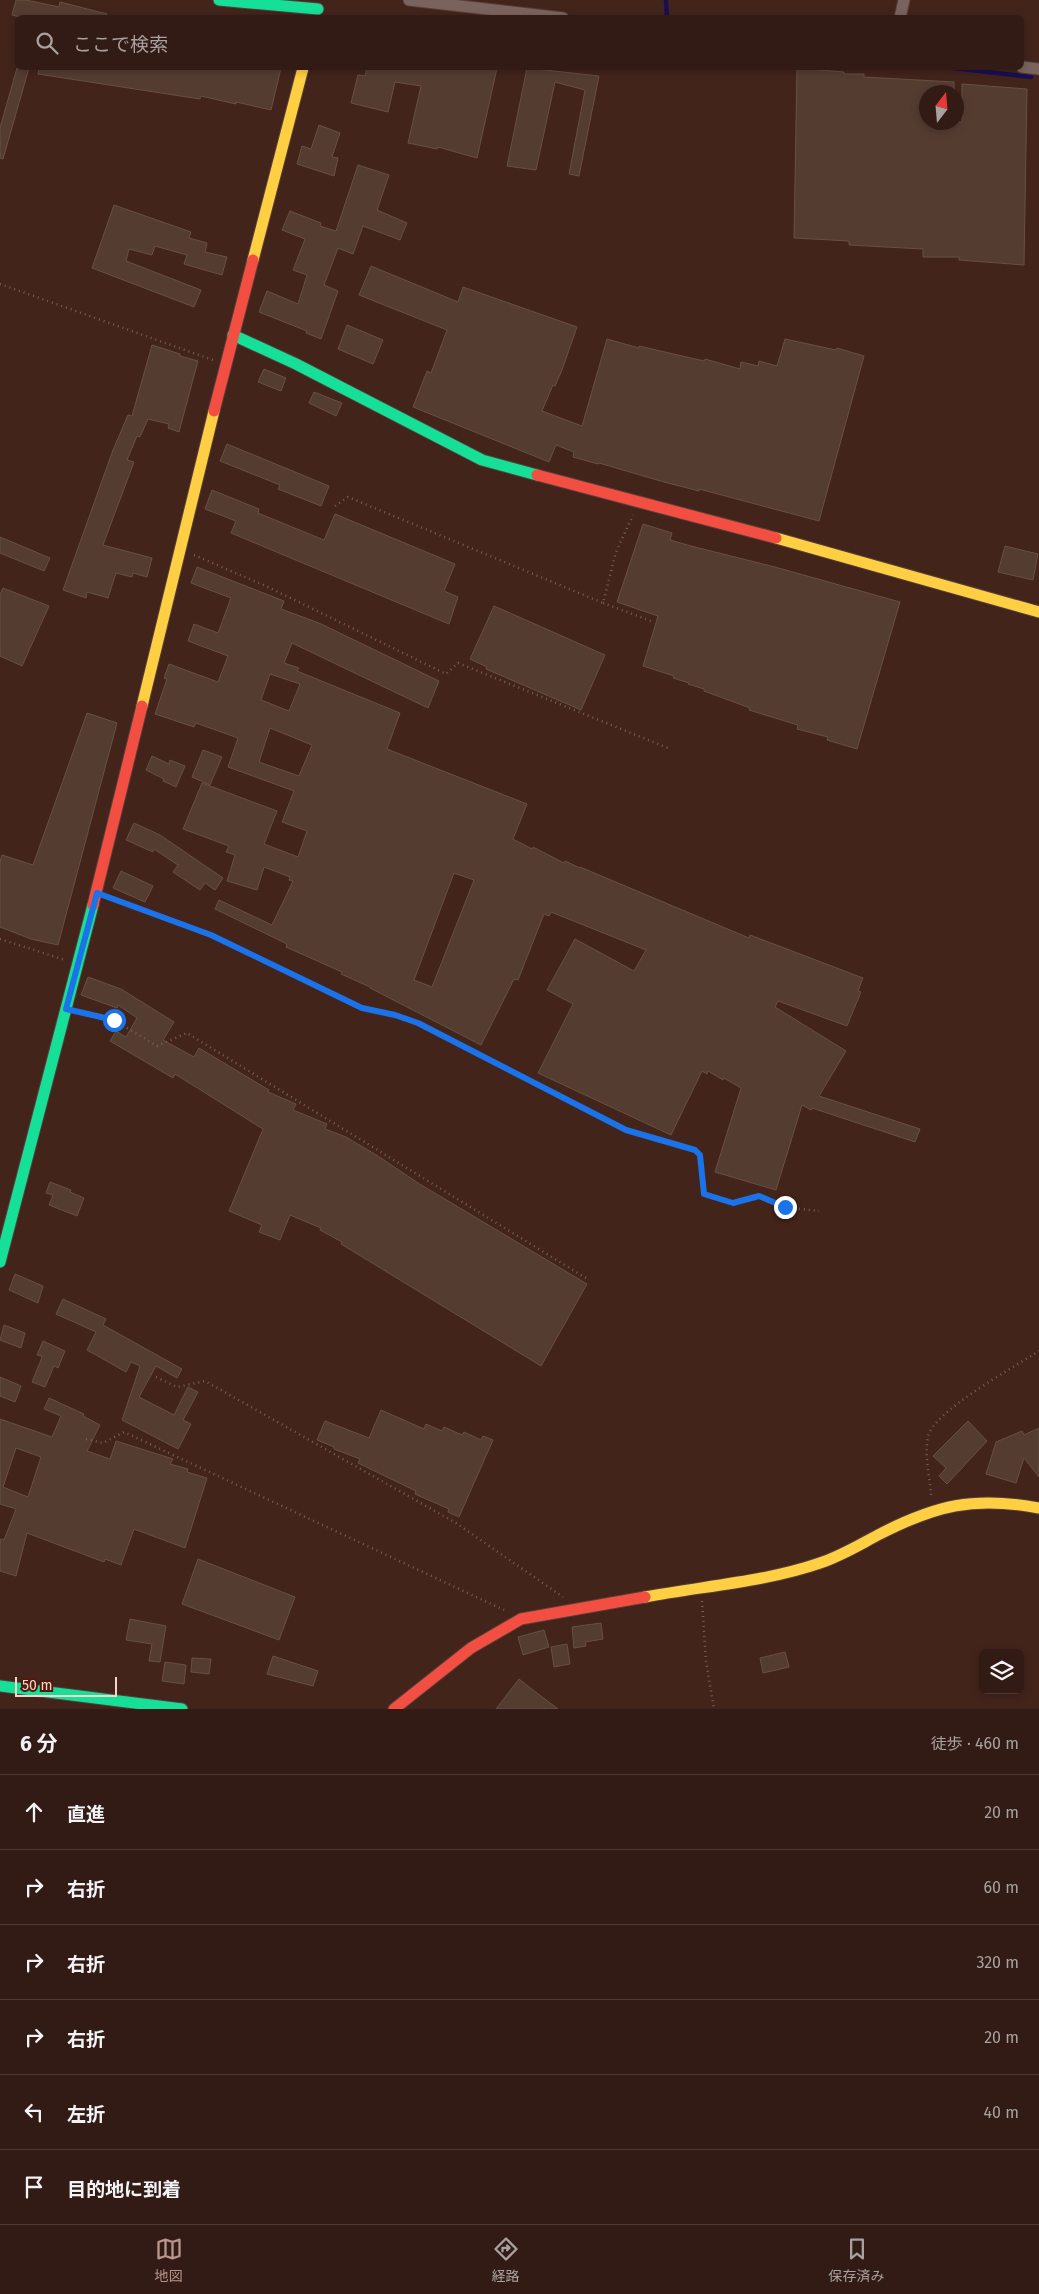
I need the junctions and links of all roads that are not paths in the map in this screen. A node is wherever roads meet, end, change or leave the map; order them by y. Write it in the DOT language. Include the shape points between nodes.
graph roads {
  1 [pos="219,0"];
  2 [pos="409,0"];
  3 [pos="904,0"];
  4 [pos="318,9"];
  5 [pos="536,15"];
  6 [pos="901,15"];
  7 [pos="1024,67"];
  8 [pos="1039,69"];
  9 [pos="302,70"];
  10 [pos="233,335"];
  11 [pos="1039,612"];
  12 [pos="0,1262"];
  13 [pos="1039,1508"];
  14 [pos="0,1686"];
  15 [pos="182,1709"];
  16 [pos="394,1709"];
  1 -- 4 [label="street"];
  2 -- 5 [label="street"];
  3 -- 6 [label="street"];
  7 -- 8 [label="street"];
  9 -- 10 [label="street"];
  10 -- 11 [label="street" via="272,351 436,440 482,460"];
  10 -- 12 [label="street" via="97,893"];
  13 -- 16 [label="street" via="988,1500 959,1503 933,1509 813,1566 521,1618 498,1629"];
  14 -- 15 [label="street"];
}
